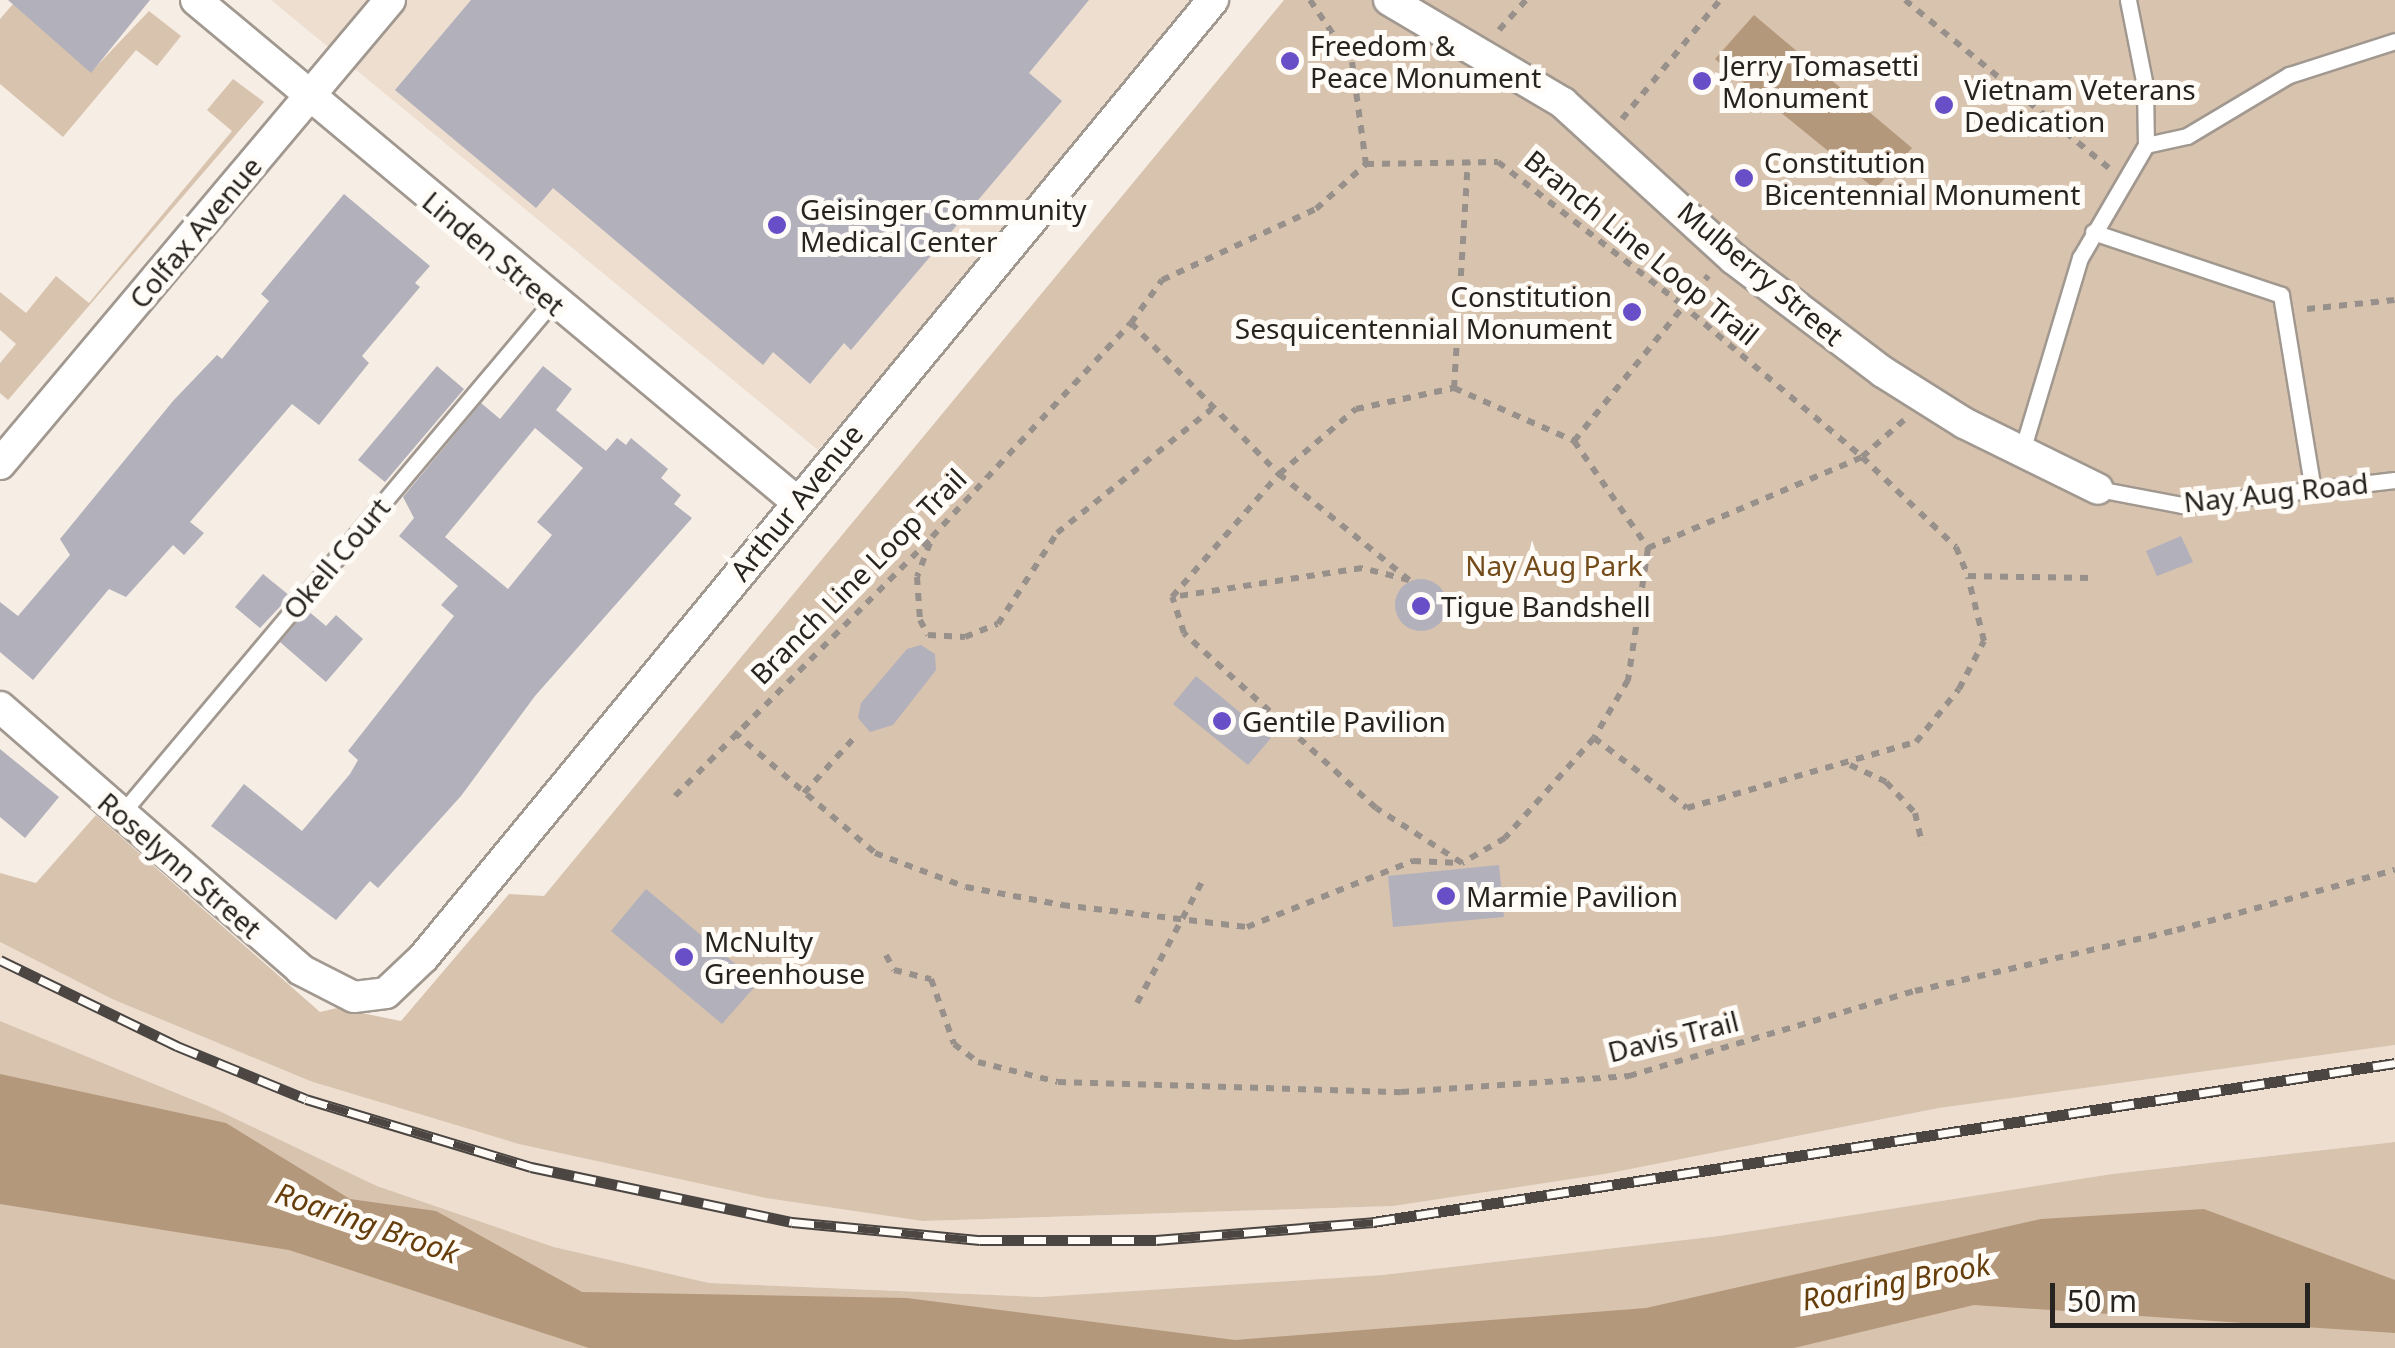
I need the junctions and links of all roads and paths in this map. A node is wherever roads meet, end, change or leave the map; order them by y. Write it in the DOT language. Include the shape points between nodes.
graph roads {
  1 [pos="196,0"];
  2 [pos="390,0"];
  3 [pos="1214,0"];
  4 [pos="1310,0"];
  5 [pos="1390,0"];
  6 [pos="1720,0"];
  7 [pos="1905,0"];
  8 [pos="2128,0"];
  9 [pos="2395,41"];
  10 [pos="308,96"];
  11 [pos="1605,140"];
  12 [pos="2146,145"];
  13 [pos="1468,161"];
  14 [pos="1366,164"];
  15 [pos="2124,180"];
  16 [pos="2093,232"];
  17 [pos="1730,254"];
  18 [pos="2395,300"];
  19 [pos="551,303"];
  20 [pos="1680,303"];
  21 [pos="2284,312"];
  22 [pos="1131,324"];
  23 [pos="1454,388"];
  24 [pos="1927,400"];
  25 [pos="1212,409"];
  26 [pos="1574,441"];
  27 [pos="2022,451"];
  28 [pos="1862,457"];
  29 [pos="0,464"];
  30 [pos="1279,474"];
  31 [pos="2395,480"];
  32 [pos="2098,489"];
  33 [pos="2313,490"];
  34 [pos="796,502"];
  35 [pos="932,538"];
  36 [pos="1648,548"];
  37 [pos="1968,576"];
  38 [pos="2088,578"];
  39 [pos="1172,596"];
  40 [pos="0,707"];
  41 [pos="734,732"];
  42 [pos="854,738"];
  43 [pos="1594,738"];
  44 [pos="1849,764"];
  45 [pos="804,793"];
  46 [pos="676,796"];
  47 [pos="122,813"];
  48 [pos="1922,844"];
  49 [pos="1462,864"];
  50 [pos="2395,870"];
  51 [pos="1204,880"];
  52 [pos="1180,919"];
  53 [pos="886,955"];
  54 [pos="374,998"];
  55 [pos="1137,1003"];
  1 -- 10 [label="street, Linden Street"];
  2 -- 10 [label="street, Colfax Avenue"];
  3 -- 34 [label="street, Arthur Avenue"];
  4 -- 14 [label="path" via="1352,62"];
  5 -- 11 [label="street, Mulberry Street" via="1564,103"];
  6 -- 11 [label="path"];
  7 -- 15 [label="path"];
  8 -- 12 [label="lane" via="2145,86"];
  9 -- 12 [label="lane" via="2289,74 2187,136"];
  10 -- 19 [label="street, Linden Street"];
  10 -- 29 [label="street, Colfax Avenue"];
  11 -- 17 [label="street, Mulberry Street"];
  12 -- 15 [label="lane"];
  13 -- 14 [label="path, Branch Line Loop Trail"];
  13 -- 20 [label="path, Branch Line Loop Trail" via="1498,162"];
  13 -- 23 [label="path"];
  14 -- 22 [label="path, Branch Line Loop Trail" via="1316,209 1162,280"];
  15 -- 16 [label="lane"];
  16 -- 21 [label="lane" via="2281,295"];
  16 -- 27 [label="lane"];
  17 -- 20 [label="path"];
  17 -- 24 [label="street, Mulberry Street"];
  18 -- 21 [label="path"];
  19 -- 34 [label="street, Linden Street"];
  19 -- 47 [label="lane, Okell Court"];
  20 -- 26 [label="path"];
  20 -- 28 [label="path, Branch Line Loop Trail"];
  21 -- 33 [label="lane"];
  22 -- 25 [label="path"];
  22 -- 35 [label="path, Branch Line Loop Trail"];
  23 -- 26 [label="path"];
  23 -- 30 [label="path" via="1356,409"];
  24 -- 27 [label="street, Mulberry Street"];
  24 -- 28 [label="path"];
  25 -- 30 [label="path"];
  25 -- 35 [label="path" via="1057,533 998,624 964,637 928,636 920,620 918,577"];
  26 -- 36 [label="path"];
  27 -- 32 [label="street, Mulberry Street"];
  28 -- 36 [label="path"];
  28 -- 37 [label="path, Branch Line Loop Trail" via="1956,547"];
  30 -- 39 [label="path"];
  30 -- 39 [label="path" via="1409,580 1362,568"];
  31 -- 33 [label="lane, Nay Aug Road"];
  32 -- 33 [label="lane, Nay Aug Road" via="2182,505"];
  34 -- 54 [label="street, Arthur Avenue" via="423,958"];
  35 -- 41 [label="path, Branch Line Loop Trail"];
  36 -- 43 [label="path" via="1628,680"];
  37 -- 38 [label="path"];
  37 -- 44 [label="path, Branch Line Loop Trail" via="1984,641 1959,690 1916,742"];
  39 -- 49 [label="path" via="1184,633 1376,808"];
  40 -- 47 [label="street, Roselynn Street"];
  41 -- 45 [label="path"];
  41 -- 46 [label="path, Branch Line Loop Trail"];
  42 -- 45 [label="path"];
  43 -- 44 [label="path, Branch Line Loop Trail" via="1688,808"];
  43 -- 49 [label="path" via="1505,838"];
  44 -- 48 [label="path" via="1886,782 1915,813"];
  45 -- 52 [label="path" via="875,853 966,887"];
  47 -- 54 [label="street, Roselynn Street" via="301,970 340,992"];
  49 -- 52 [label="path" via="1413,860 1247,927"];
  50 -- 53 [label="path, Davis Trail" via="1916,991 1629,1076 1401,1092 1058,1082 978,1062 954,1044 931,979 894,970"];
  51 -- 52 [label="path"];
  52 -- 55 [label="path"];
}
